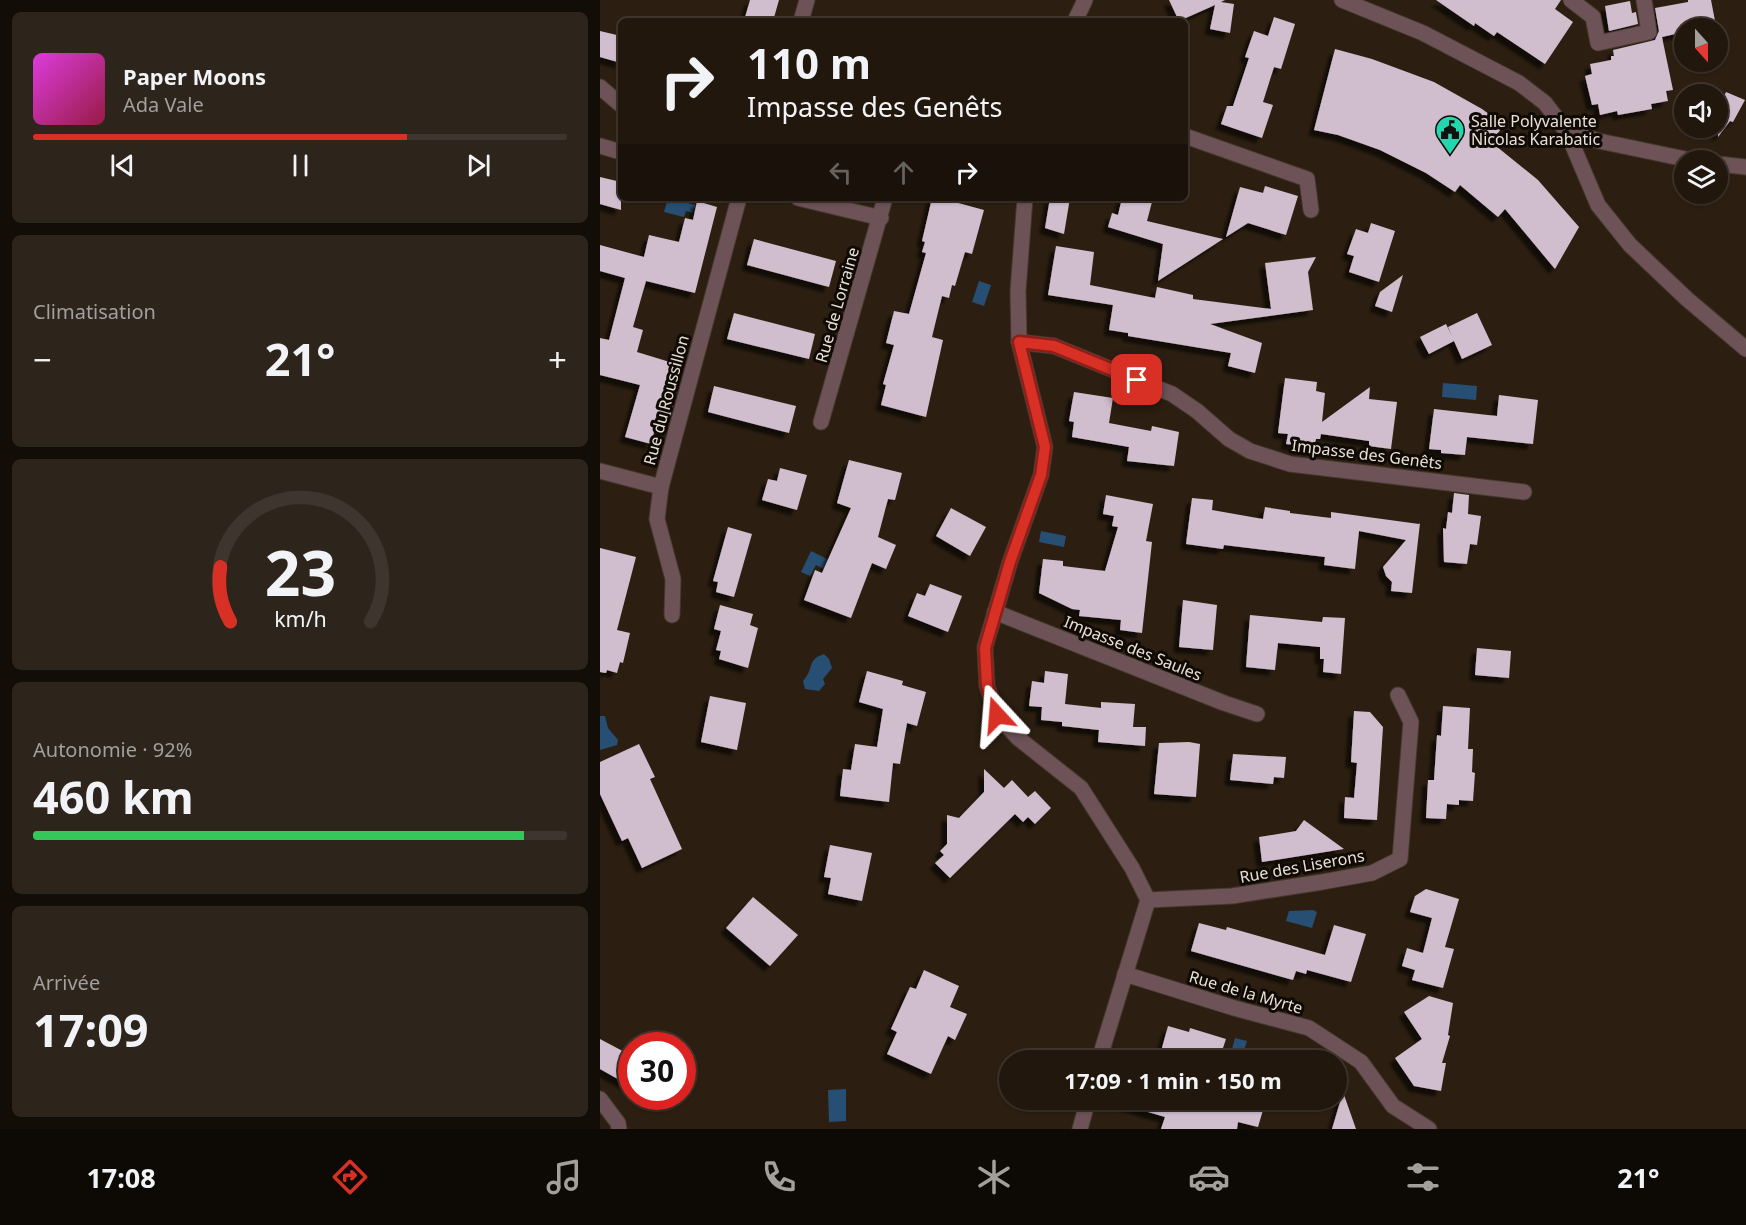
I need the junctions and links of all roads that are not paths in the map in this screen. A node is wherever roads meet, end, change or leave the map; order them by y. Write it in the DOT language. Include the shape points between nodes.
graph roads {
  1 [pos="807,0"];
  2 [pos="1085,0"];
  3 [pos="1342,0"];
  4 [pos="1571,0"];
  5 [pos="1644,0"];
  6 [pos="802,18"];
  7 [pos="1076,18"];
  8 [pos="600,87"];
  9 [pos="618,102"];
  10 [pos="1567,132"];
  11 [pos="1188,137"];
  12 [pos="600,146"];
  13 [pos="618,151"];
  14 [pos="1674,157"];
  15 [pos="1728,165"];
  16 [pos="1746,167"];
  17 [pos="738,201"];
  18 [pos="810,201"];
  19 [pos="884,201"];
  20 [pos="1025,201"];
  21 [pos="1311,210"];
  22 [pos="881,218"];
  23 [pos="1019,342"];
  24 [pos="1746,349"];
  25 [pos="821,422"];
  26 [pos="600,471"];
  27 [pos="661,487"];
  28 [pos="1524,492"];
  29 [pos="996,612"];
  30 [pos="672,615"];
  31 [pos="1398,695"];
  32 [pos="1257,714"];
  33 [pos="1148,900"];
  34 [pos="1125,974"];
  35 [pos="1102,1050"];
  36 [pos="600,1099"];
  37 [pos="1085,1110"];
  38 [pos="619,1129"];
  39 [pos="1080,1129"];
  40 [pos="1429,1129"];
  1 -- 6 [label="street"];
  2 -- 7 [label="street"];
  3 -- 10 [label="street" via="1423,33 1519,83 1545,103"];
  4 -- 5 [label="street" via="1593,17 1598,43 1649,32"];
  8 -- 9 [label="street"];
  10 -- 14 [label="street"];
  10 -- 24 [label="street" via="1598,205 1630,245"];
  11 -- 21 [label="street" via="1306,179"];
  12 -- 13 [label="street"];
  15 -- 16 [label="street"];
  17 -- 27 [label="street, Rue du Roussillon"];
  18 -- 22 [label="street"];
  19 -- 22 [label="street, Rue de Lorraine"];
  20 -- 23 [label="street" via="1018,291"];
  22 -- 25 [label="street, Rue de Lorraine"];
  23 -- 28 [label="street, Impasse des Genêts" via="1054,346 1172,394 1229,439 1250,451 1290,464"];
  23 -- 29 [label="street" via="1045,447 1041,475"];
  26 -- 27 [label="street"];
  27 -- 30 [label="street, Rue du Roussillon" via="657,519 673,579"];
  29 -- 32 [label="street, Impasse des Saules"];
  29 -- 33 [label="street" via="985,648 987,686 997,715 1018,738 1081,788"];
  31 -- 33 [label="street, Rue des Liserons" via="1411,722 1400,859 1372,873 1322,882 1232,896"];
  33 -- 34 [label="street"];
  34 -- 35 [label="street"];
  34 -- 40 [label="street, Rue de la Myrte" via="1308,1028 1361,1062 1393,1107"];
  36 -- 38 [label="street"];
  37 -- 39 [label="street"];
}
